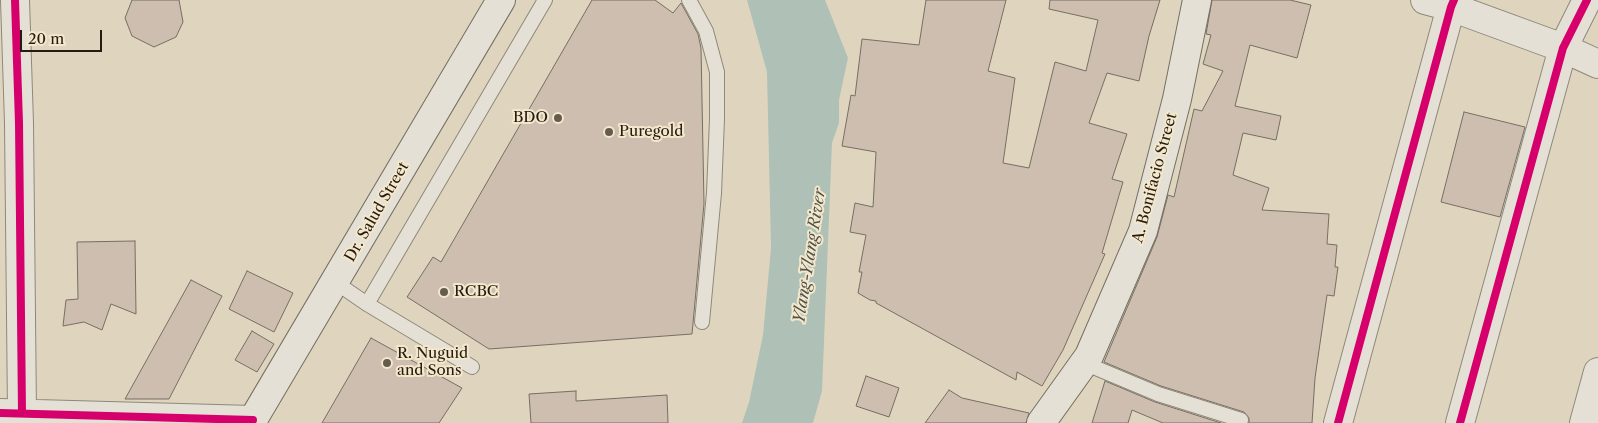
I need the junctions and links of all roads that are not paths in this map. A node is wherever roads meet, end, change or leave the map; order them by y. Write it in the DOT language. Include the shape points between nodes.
graph roads {
  1 [pos="15,0"];
  2 [pos="502,0"];
  3 [pos="546,0"];
  4 [pos="689,0"];
  5 [pos="1197,0"];
  6 [pos="1425,0"];
  7 [pos="1587,0"];
  8 [pos="1453,3"];
  9 [pos="1563,48"];
  10 [pos="1598,64"];
  11 [pos="9,123"];
  12 [pos="335,282"];
  13 [pos="367,304"];
  14 [pos="702,322"];
  15 [pos="1084,363"];
  16 [pos="472,368"];
  17 [pos="1598,372"];
  18 [pos="11,413"];
  19 [pos="1241,420"];
  20 [pos="252,421"];
  21 [pos="1041,423"];
  22 [pos="1338,423"];
  23 [pos="1460,423"];
  24 [pos="1584,423"];
  1 -- 11 [label="street"];
  2 -- 12 [label="street, Dr. Salud Street"];
  3 -- 13 [label="lane"];
  4 -- 14 [label="lane" via="706,31 717,72 714,193"];
  5 -- 15 [label="street, A. Bonifacio Street" via="1143,231"];
  6 -- 8 [label="street"];
  7 -- 9 [label="street"];
  8 -- 9 [label="street"];
  8 -- 22 [label="street"];
  9 -- 10 [label="street"];
  9 -- 23 [label="street"];
  11 -- 18 [label="street"];
  12 -- 13 [label="lane"];
  12 -- 20 [label="street, Dr. Salud Street"];
  13 -- 16 [label="lane"];
  15 -- 19 [label="lane" via="1158,394"];
  15 -- 21 [label="street, A. Bonifacio Street"];
  17 -- 24 [label="street"];
  18 -- 20 [label="street"];
}
